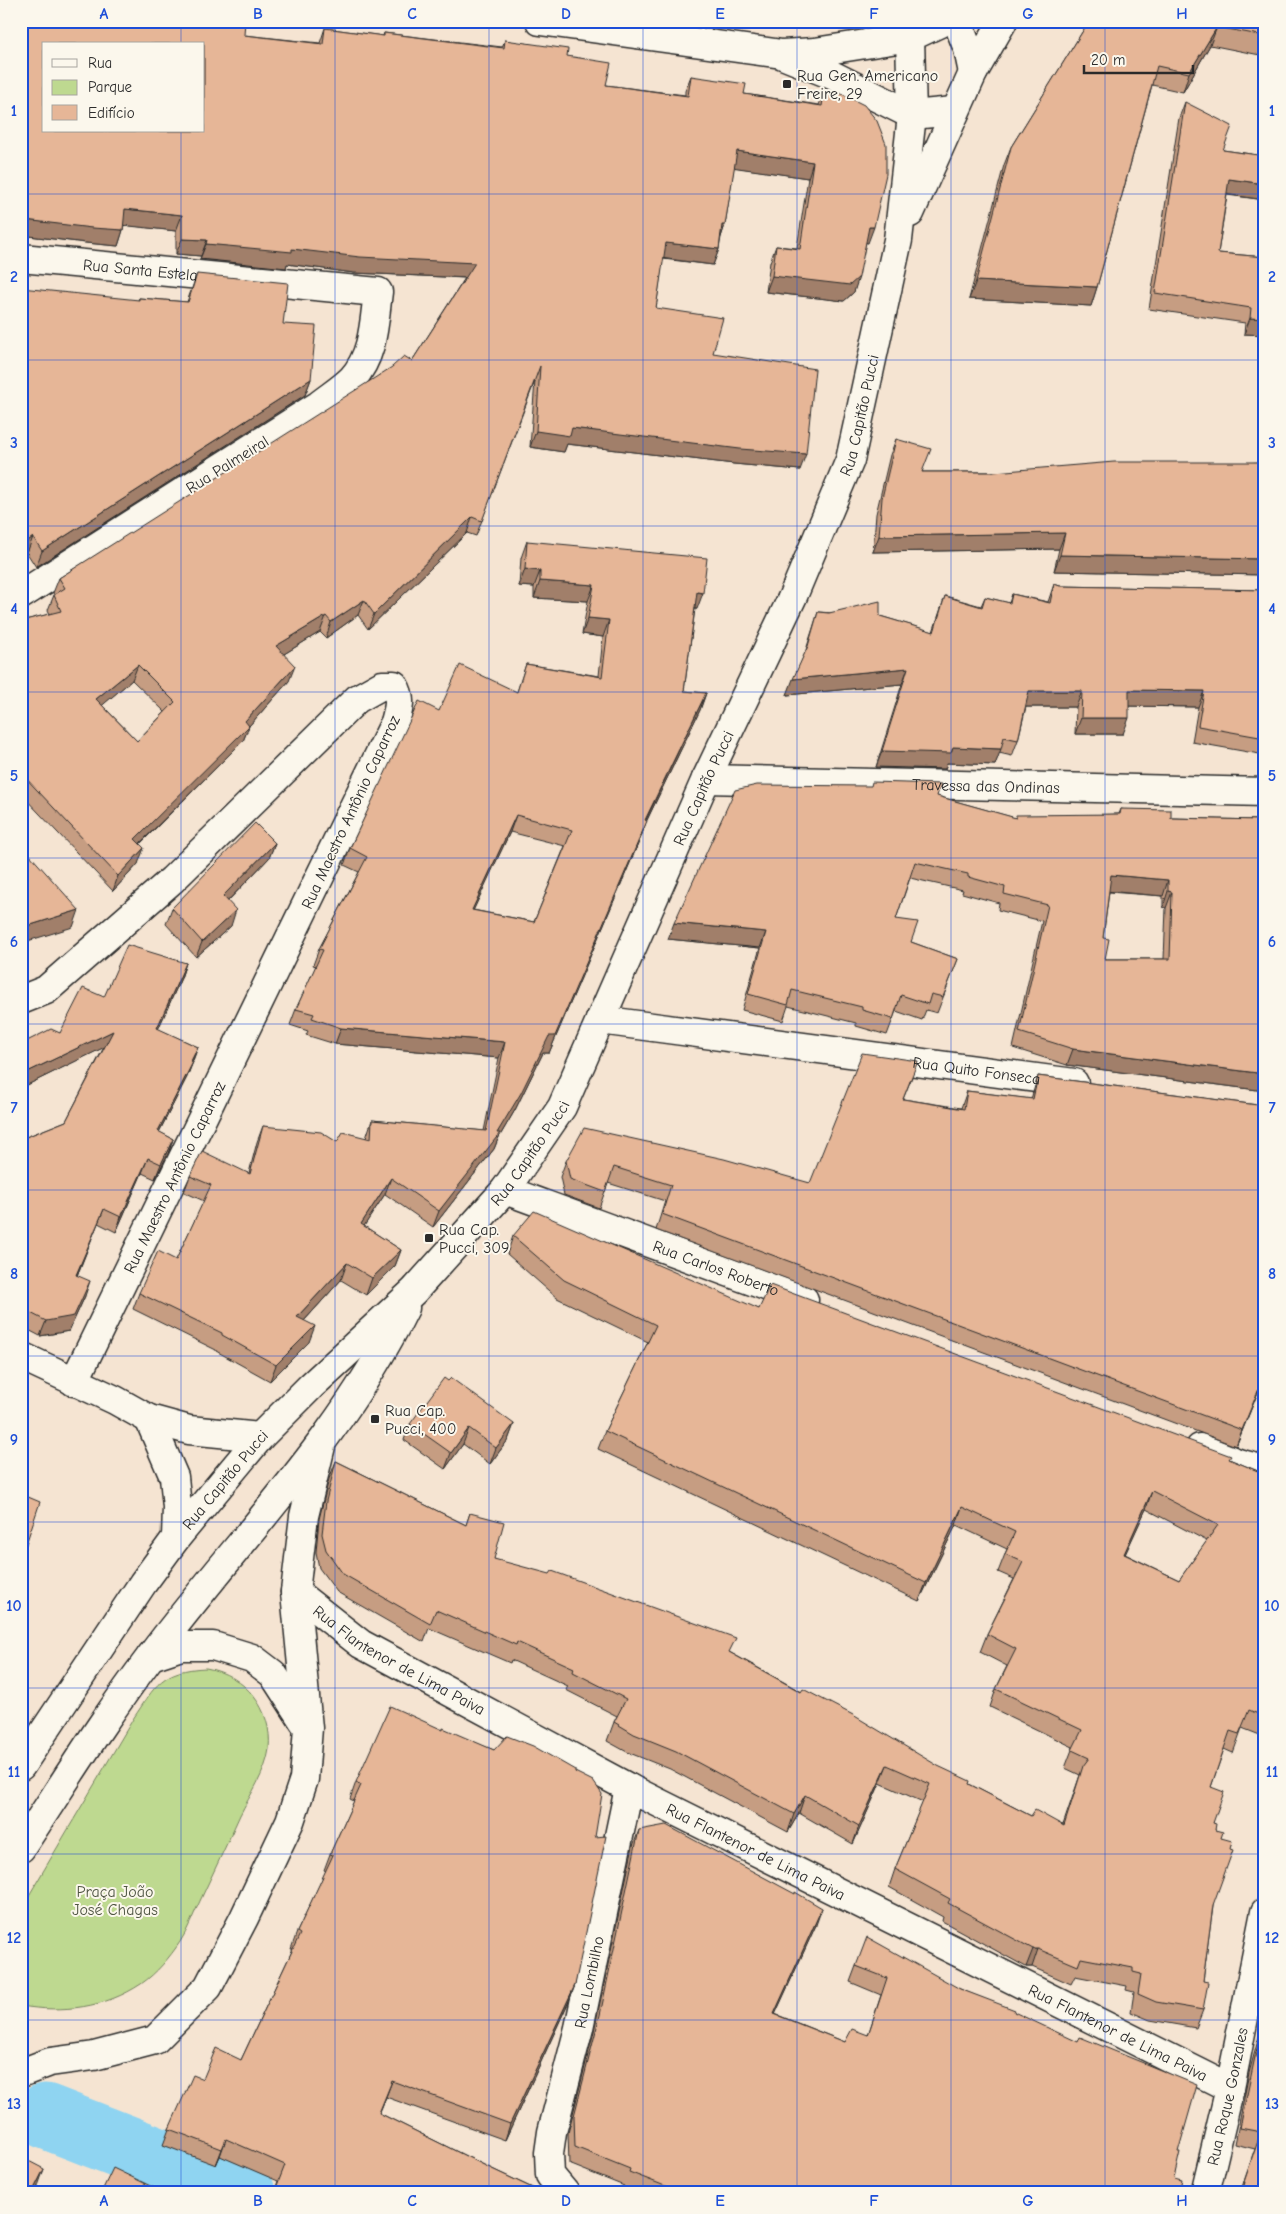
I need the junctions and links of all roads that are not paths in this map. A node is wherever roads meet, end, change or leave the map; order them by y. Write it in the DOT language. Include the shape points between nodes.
graph roads {
  1 [pos="540,21"];
  2 [pos="944,21"];
  3 [pos="958,21"];
  4 [pos="1003,21"];
  5 [pos="909,29"];
  6 [pos="782,54"];
  7 [pos="973,73"];
  8 [pos="954,111"];
  9 [pos="912,115"];
  10 [pos="898,240"];
  11 [pos="21,258"];
  12 [pos="378,292"];
  13 [pos="21,594"];
  14 [pos="706,779"];
  15 [pos="1265,792"];
  16 [pos="21,1000"];
  17 [pos="600,1020"];
  18 [pos="1103,1087"];
  19 [pos="505,1190"];
  20 [pos="414,1291"];
  21 [pos="830,1310"];
  22 [pos="21,1356"];
  23 [pos="74,1382"];
  24 [pos="149,1419"];
  25 [pos="260,1437"];
  26 [pos="1174,1439"];
  27 [pos="321,1446"];
  28 [pos="1265,1470"];
  29 [pos="176,1538"];
  30 [pos="295,1592"];
  31 [pos="151,1656"];
  32 [pos="308,1728"];
  33 [pos="21,1766"];
  34 [pos="629,1788"];
  35 [pos="21,1848"];
  36 [pos="1265,1912"];
  37 [pos="21,2051"];
  38 [pos="50,2062"];
  39 [pos="21,2073"];
  40 [pos="1230,2088"];
  41 [pos="557,2184"];
  42 [pos="1205,2193"];
  1 -- 6 [label="street"];
  2 -- 5 [label="street"];
  3 -- 7 [label="street"];
  4 -- 7 [label="street, Rua Capitão Pucci"];
  5 -- 6 [label="street" via="815,52"];
  5 -- 9 [label="street, Rua Capitão Pucci"];
  6 -- 9 [label="street"];
  7 -- 8 [label="street, Rua Capitão Pucci"];
  8 -- 9 [label="street"];
  8 -- 10 [label="street, Rua Capitão Pucci"];
  9 -- 10 [label="street, Rua Capitão Pucci"];
  10 -- 14 [label="street, Rua Capitão Pucci" via="850,460 793,596"];
  11 -- 12 [label="street, Rua Santa Estela"];
  12 -- 13 [label="street, Rua Palmeiral" via="367,357 352,378 319,405"];
  14 -- 15 [label="street, Travessa das Ondinas"];
  14 -- 17 [label="street, Rua Capitão Pucci"];
  16 -- 23 [label="street, Rua Maestro Antônio Caparroz" via="46,990 172,880 357,699 382,685 394,685 400,705 394,722"];
  17 -- 18 [label="street, Rua Quito Fonseca"];
  17 -- 19 [label="street, Rua Capitão Pucci" via="562,1107"];
  19 -- 20 [label="street, Rua Capitão Pucci"];
  19 -- 21 [label="street, Rua Carlos Roberto"];
  20 -- 25 [label="street, Rua Capitão Pucci"];
  20 -- 27 [label="street, Rua Capitão Pucci" via="396,1328"];
  22 -- 23 [label="street"];
  23 -- 24 [label="street"];
  24 -- 25 [label="street" via="189,1430"];
  24 -- 29 [label="street" via="174,1478"];
  25 -- 29 [label="street, Rua Capitão Pucci"];
  26 -- 28 [label="street"];
  27 -- 30 [label="street" via="304,1516"];
  27 -- 31 [label="street"];
  29 -- 33 [label="street, Rua Capitão Pucci" via="142,1582"];
  30 -- 32 [label="street"];
  30 -- 34 [label="street, Rua Flantenor de Lima Paiva" via="361,1644"];
  31 -- 32 [label="street" via="181,1646 213,1646 252,1658 273,1674"];
  31 -- 35 [label="street"];
  32 -- 38 [label="street" via="304,1779 290,1821 208,1987 155,2040 94,2056"];
  34 -- 40 [label="street, Rua Flantenor de Lima Paiva"];
  34 -- 41 [label="street, Rua Lombilho" via="580,2028 552,2132 549,2153"];
  36 -- 40 [label="street, Rua Roque Gonzales"];
  37 -- 38 [label="street"];
  38 -- 39 [label="street"];
  40 -- 42 [label="street, Rua Roque Gonzales"];
}
